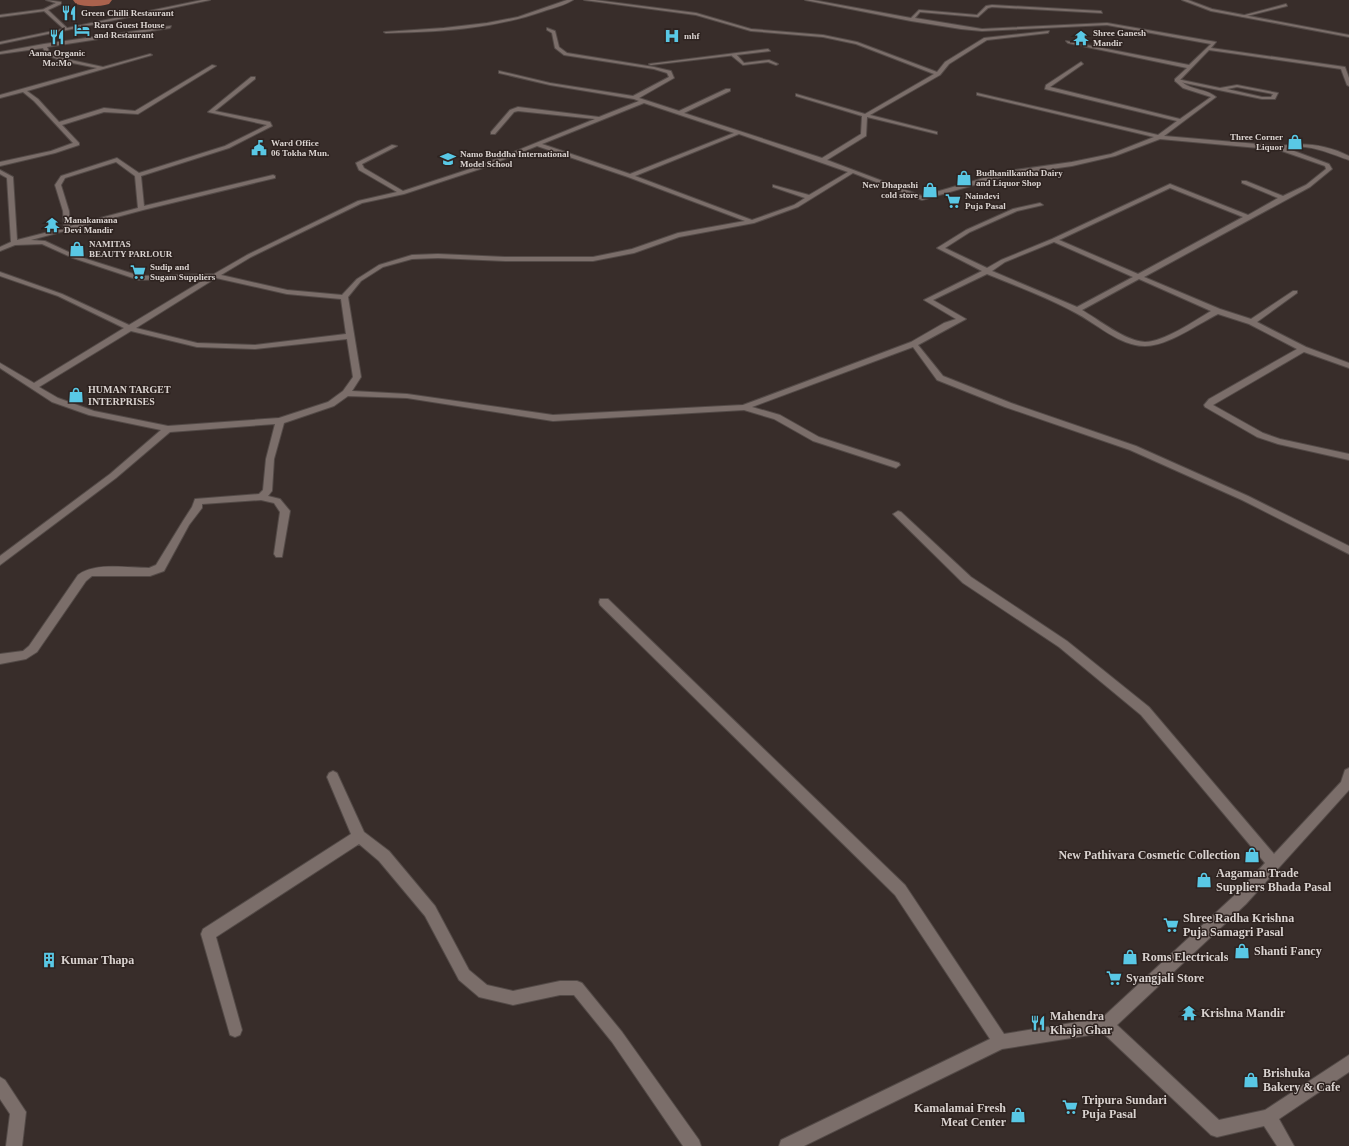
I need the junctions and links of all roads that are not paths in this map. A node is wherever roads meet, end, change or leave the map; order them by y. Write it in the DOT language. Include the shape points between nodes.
graph roads {
  1 [pos="48,0"];
  2 [pos="208,0"];
  3 [pos="571,0"];
  4 [pos="586,0"];
  5 [pos="807,0"];
  6 [pos="1184,0"];
  7 [pos="1286,4"];
  8 [pos="44,10"];
  9 [pos="1101,12"];
  10 [pos="0,16"];
  11 [pos="1243,16"];
  12 [pos="910,20"];
  13 [pos="1066,25"];
  14 [pos="170,27"];
  15 [pos="66,29"];
  16 [pos="548,29"];
  17 [pos="386,32"];
  18 [pos="1349,36"];
  19 [pos="1068,42"];
  20 [pos="0,43"];
  21 [pos="44,45"];
  22 [pos="1208,49"];
  23 [pos="768,50"];
  24 [pos="0,53"];
  25 [pos="150,55"];
  26 [pos="734,55"];
  27 [pos="1081,63"];
  28 [pos="776,64"];
  29 [pos="214,66"];
  30 [pos="641,66"];
  31 [pos="1190,67"];
  32 [pos="104,68"];
  33 [pos="501,72"];
  34 [pos="938,74"];
  35 [pos="253,78"];
  36 [pos="1177,80"];
  37 [pos="1349,85"];
  38 [pos="1221,89"];
  39 [pos="23,90"];
  40 [pos="728,90"];
  41 [pos="979,94"];
  42 [pos="798,96"];
  43 [pos="0,97"];
  44 [pos="636,98"];
  45 [pos="642,102"];
  46 [pos="679,113"];
  47 [pos="865,116"];
  48 [pos="599,119"];
  49 [pos="1182,121"];
  50 [pos="58,124"];
  51 [pos="740,132"];
  52 [pos="492,133"];
  53 [pos="936,133"];
  54 [pos="1159,137"];
  55 [pos="536,144"];
  56 [pos="394,146"];
  57 [pos="1280,148"];
  58 [pos="1349,158"];
  59 [pos="823,160"];
  60 [pos="0,164"];
  61 [pos="853,171"];
  62 [pos="0,172"];
  63 [pos="138,175"];
  64 [pos="630,176"];
  65 [pos="273,177"];
  66 [pos="1244,182"];
  67 [pos="775,186"];
  68 [pos="402,193"];
  69 [pos="811,198"];
  70 [pos="1283,198"];
  71 [pos="1040,206"];
  72 [pos="141,209"];
  73 [pos="1248,217"];
  74 [pos="752,222"];
  75 [pos="68,229"];
  76 [pos="1054,240"];
  77 [pos="14,243"];
  78 [pos="0,249"];
  79 [pos="987,271"];
  80 [pos="0,274"];
  81 [pos="215,276"];
  82 [pos="1140,277"];
  83 [pos="1295,292"];
  84 [pos="344,297"];
  85 [pos="1077,310"];
  86 [pos="1217,311"];
  87 [pos="1252,322"];
  88 [pos="128,328"];
  89 [pos="350,336"];
  90 [pos="914,344"];
  91 [pos="1303,349"];
  92 [pos="0,365"];
  93 [pos="1349,366"];
  94 [pos="33,387"];
  95 [pos="346,393"];
  96 [pos="744,408"];
  97 [pos="280,421"];
  98 [pos="168,430"];
  99 [pos="1349,457"];
  100 [pos="896,466"];
  101 [pos="261,497"];
  102 [pos="898,514"];
  103 [pos="1349,550"];
  104 [pos="279,554"];
  105 [pos="0,561"];
  106 [pos="604,602"];
  107 [pos="0,660"];
  108 [pos="1349,774"];
  109 [pos="333,777"];
  110 [pos="359,836"];
  111 [pos="1273,863"];
  112 [pos="1106,1025"];
  113 [pos="235,1030"];
  114 [pos="1001,1042"];
  115 [pos="1349,1063"];
  116 [pos="0,1085"];
  117 [pos="1268,1117"];
  118 [pos="14,1146"];
  119 [pos="693,1146"];
  120 [pos="787,1146"];
  121 [pos="1286,1146"];
  1 -- 8 [label="street" via="60,3"];
  2 -- 15 [label="street"];
  3 -- 17 [label="street" via="533,14 468,28"];
  4 -- 34 [label="street" via="696,14 751,30 823,36 855,42"];
  5 -- 12 [label="street"];
  6 -- 11 [label="street" via="1200,7"];
  7 -- 11 [label="street"];
  8 -- 10 [label="street"];
  8 -- 15 [label="street"];
  9 -- 12 [label="street" via="992,6 987,7 978,16 922,11"];
  11 -- 18 [label="street"];
  12 -- 13 [label="street" via="982,30"];
  13 -- 22 [label="street" via="1107,24 1214,43"];
  13 -- 34 [label="street" via="1056,32 986,39 947,63"];
  14 -- 21 [label="street"];
  15 -- 20 [label="street"];
  16 -- 30 [label="street" via="554,32 558,48 566,54"];
  19 -- 31 [label="street"];
  21 -- 24 [label="street"];
  21 -- 32 [label="street" via="48,54"];
  22 -- 31 [label="street"];
  22 -- 37 [label="street" via="1343,66"];
  23 -- 26 [label="street"];
  25 -- 32 [label="street"];
  26 -- 28 [label="street" via="743,64 769,61"];
  26 -- 30 [label="street"];
  27 -- 49 [label="street" via="1047,88"];
  29 -- 50 [label="street" via="136,113 104,110"];
  30 -- 44 [label="street" via="663,70 672,77 642,92"];
  31 -- 36 [label="street"];
  32 -- 39 [label="street"];
  33 -- 44 [label="street" via="550,84"];
  34 -- 47 [label="street"];
  35 -- 63 [label="street" via="212,112 268,123 270,126 227,147"];
  36 -- 38 [label="street"];
  36 -- 49 [label="street" via="1183,87 1214,97"];
  38 -- 38 [label="street" via="1269,99 1276,94 1237,86"];
  39 -- 43 [label="street"];
  39 -- 50 [label="street"];
  40 -- 46 [label="street"];
  41 -- 54 [label="street"];
  42 -- 47 [label="street"];
  44 -- 45 [label="street"];
  45 -- 46 [label="street"];
  45 -- 48 [label="street"];
  46 -- 51 [label="street"];
  47 -- 53 [label="street"];
  47 -- 59 [label="street" via="864,135"];
  48 -- 52 [label="street" via="518,109 512,111"];
  48 -- 55 [label="street"];
  49 -- 54 [label="street"];
  50 -- 60 [label="street" via="77,144"];
  51 -- 59 [label="street"];
  51 -- 64 [label="street"];
  54 -- 57 [label="street"];
  54 -- 61 [label="street" via="1113,155 1072,164 1008,172 922,198"];
  55 -- 64 [label="street"];
  55 -- 68 [label="street" via="480,167"];
  56 -- 68 [label="street" via="359,163 362,169"];
  57 -- 58 [label="street" via="1297,145 1325,148"];
  57 -- 70 [label="street" via="1329,167 1308,186"];
  59 -- 61 [label="street"];
  61 -- 69 [label="street"];
  62 -- 77 [label="street" via="10,177"];
  63 -- 72 [label="street"];
  63 -- 75 [label="street" via="117,160 63,177 58,185 66,211"];
  64 -- 74 [label="street"];
  65 -- 72 [label="street"];
  66 -- 70 [label="street"];
  67 -- 69 [label="street"];
  68 -- 81 [label="street" via="360,202 249,256"];
  69 -- 74 [label="street"];
  70 -- 73 [label="street"];
  71 -- 79 [label="street" via="1015,210 968,231 940,248"];
  72 -- 75 [label="street"];
  73 -- 76 [label="street" via="1170,186"];
  73 -- 82 [label="street"];
  74 -- 84 [label="street" via="678,235 634,251 593,259 412,257 381,266 359,280"];
  75 -- 77 [label="street"];
  76 -- 79 [label="street" via="1003,261"];
  76 -- 82 [label="street"];
  77 -- 78 [label="street"];
  77 -- 81 [label="street" via="43,242 75,257 139,278"];
  79 -- 85 [label="street"];
  79 -- 90 [label="street" via="928,300 962,319"];
  80 -- 88 [label="street" via="60,295"];
  81 -- 84 [label="street" via="287,292"];
  81 -- 88 [label="street"];
  82 -- 85 [label="street"];
  82 -- 86 [label="street"];
  83 -- 87 [label="street"];
  84 -- 89 [label="street"];
  85 -- 86 [label="street" via="1128,339 1144,344 1156,343"];
  86 -- 87 [label="street"];
  87 -- 91 [label="street"];
  88 -- 89 [label="street" via="196,345 255,348"];
  88 -- 94 [label="street"];
  89 -- 95 [label="street" via="357,377"];
  90 -- 96 [label="street"];
  90 -- 103 [label="street" via="940,378 1008,405 1133,448"];
  91 -- 93 [label="street"];
  91 -- 99 [label="street" via="1212,400 1208,405 1260,435"];
  92 -- 94 [label="street"];
  94 -- 98 [label="street" via="55,400 92,413"];
  95 -- 96 [label="street" via="407,396 553,418"];
  95 -- 97 [label="street" via="331,404"];
  96 -- 100 [label="street" via="777,417 816,439"];
  97 -- 98 [label="street"];
  97 -- 101 [label="street" via="270,459 267,491"];
  98 -- 105 [label="street" via="107,481"];
  101 -- 104 [label="street" via="277,501 285,511"];
  101 -- 107 [label="street" via="198,501 197,508 160,568 150,572 88,573 33,649 26,655"];
  102 -- 111 [label="street" via="967,580 1063,644 1145,711"];
  106 -- 114 [label="street" via="900,890"];
  108 -- 111 [label="street" via="1346,785"];
  109 -- 110 [label="street"];
  110 -- 113 [label="street" via="208,934"];
  110 -- 119 [label="street" via="384,856 430,910 464,975 484,992 513,998 560,988 577,988 617,1037"];
  111 -- 112 [label="street" via="1241,899"];
  112 -- 114 [label="street"];
  112 -- 117 [label="street" via="1217,1129"];
  114 -- 120 [label="street"];
  115 -- 117 [label="street"];
  116 -- 118 [label="street" via="18,1112"];
  117 -- 121 [label="street"];
}
